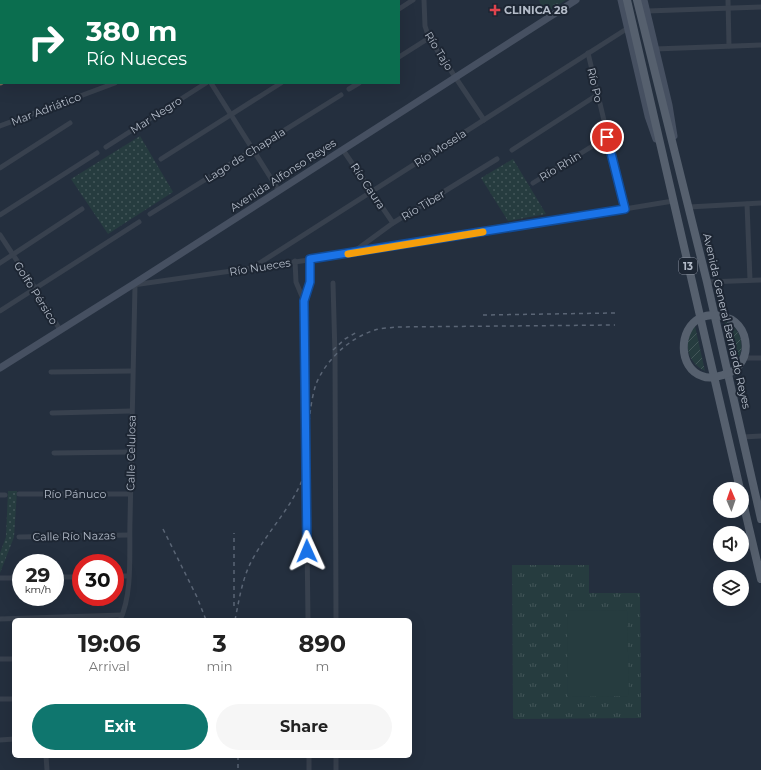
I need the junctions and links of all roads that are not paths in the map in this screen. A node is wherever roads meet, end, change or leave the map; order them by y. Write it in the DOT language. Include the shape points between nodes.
graph roads {
  1 [pos="413,0"];
  2 [pos="424,0"];
  3 [pos="576,0"];
  4 [pos="637,0"];
  5 [pos="644,0"];
  6 [pos="728,0"];
  7 [pos="622,1"];
  8 [pos="761,7"];
  9 [pos="400,8"];
  10 [pos="728,8"];
  11 [pos="647,11"];
  12 [pos="628,28"];
  13 [pos="429,38"];
  14 [pos="761,45"];
  15 [pos="729,46"];
  16 [pos="656,49"];
  17 [pos="588,53"];
  18 [pos="400,56"];
  19 [pos="456,77"];
  20 [pos="112,84"];
  21 [pos="204,84"];
  22 [pos="211,84"];
  23 [pos="279,84"];
  24 [pos="357,84"];
  25 [pos="349,89"];
  26 [pos="340,95"];
  27 [pos="597,96"];
  28 [pos="231,115"];
  29 [pos="484,120"];
  30 [pos="70,123"];
  31 [pos="0,126"];
  32 [pos="607,137"];
  33 [pos="106,147"];
  34 [pos="253,150"];
  35 [pos="343,150"];
  36 [pos="512,150"];
  37 [pos="675,152"];
  38 [pos="97,153"];
  39 [pos="663,155"];
  40 [pos="161,159"];
  41 [pos="497,159"];
  42 [pos="0,168"];
  43 [pos="533,183"];
  44 [pos="279,191"];
  45 [pos="371,192"];
  46 [pos="673,201"];
  47 [pos="761,203"];
  48 [pos="747,204"];
  49 [pos="689,207"];
  50 [pos="82,209"];
  51 [pos="625,209"];
  52 [pos="150,214"];
  53 [pos="0,215"];
  54 [pos="139,222"];
  55 [pos="393,223"];
  56 [pos="0,235"];
  57 [pos="351,254"];
  58 [pos="13,255"];
  59 [pos="310,259"];
  60 [pos="295,262"];
  61 [pos="0,263"];
  62 [pos="252,268"];
  63 [pos="750,280"];
  64 [pos="761,280"];
  65 [pos="707,282"];
  66 [pos="333,283"];
  67 [pos="134,285"];
  68 [pos="35,288"];
  69 [pos="304,301"];
  70 [pos="0,311"];
  71 [pos="715,314"];
  72 [pos="700,318"];
  73 [pos="60,330"];
  74 [pos="744,358"];
  75 [pos="761,358"];
  76 [pos="0,368"];
  77 [pos="132,371"];
  78 [pos="51,372"];
  79 [pos="728,374"];
  80 [pos="714,377"];
  81 [pos="131,411"];
  82 [pos="52,413"];
  83 [pos="761,436"];
  84 [pos="743,437"];
  85 [pos="131,452"];
  86 [pos="54,453"];
  87 [pos="738,482"];
  88 [pos="19,494"];
  89 [pos="130,494"];
  90 [pos="761,516"];
  91 [pos="747,518"];
  92 [pos="129,535"];
  93 [pos="19,537"];
  94 [pos="124,576"];
  95 [pos="128,576"];
  96 [pos="0,578"];
  97 [pos="12,578"];
  98 [pos="761,579"];
  99 [pos="121,618"];
  100 [pos="308,618"];
  101 [pos="336,618"];
  102 [pos="0,619"];
  103 [pos="12,619"];
  104 [pos="0,659"];
  105 [pos="12,659"];
  106 [pos="0,699"];
  107 [pos="12,699"];
  108 [pos="12,739"];
  109 [pos="0,740"];
  110 [pos="46,758"];
  111 [pos="309,758"];
  112 [pos="336,758"];
  113 [pos="47,770"];
  114 [pos="310,770"];
  115 [pos="336,770"];
  1 -- 9 [label="street"];
  2 -- 13 [label="street, Río Tajo" via="425,26"];
  3 -- 19 [label="street, Avenida Alfonso Reyes"];
  4 -- 37 [label="main road, Avenida General Bernardo Reyes / 13"];
  5 -- 11 [label="street, Avenida General Bernardo Reyes"];
  6 -- 10 [label="street"];
  7 -- 12 [label="street"];
  7 -- 39 [label="main road, 13"];
  8 -- 10 [label="street"];
  10 -- 11 [label="street"];
  10 -- 15 [label="street"];
  11 -- 16 [label="street, Avenida General Bernardo Reyes"];
  12 -- 17 [label="street, Río Mosela"];
  12 -- 39 [label="street" via="648,116"];
  13 -- 18 [label="street"];
  13 -- 19 [label="street, Río Tajo"];
  14 -- 15 [label="street"];
  15 -- 16 [label="street"];
  16 -- 37 [label="street, Avenida General Bernardo Reyes" via="671,117"];
  17 -- 27 [label="street, Río Po"];
  17 -- 29 [label="street, Río Mosela"];
  19 -- 29 [label="street, Río Tajo"];
  19 -- 35 [label="street, Avenida Alfonso Reyes"];
  20 -- 31 [label="street, Mar Adriático"];
  21 -- 33 [label="street, Mar Negro"];
  22 -- 28 [label="street"];
  23 -- 28 [label="street"];
  24 -- 25 [label="street"];
  26 -- 34 [label="street, Lago de Chapala"];
  27 -- 32 [label="street, Río Po"];
  27 -- 36 [label="street"];
  28 -- 34 [label="street"];
  28 -- 40 [label="street"];
  29 -- 45 [label="street, Río Mosela"];
  30 -- 42 [label="street"];
  32 -- 43 [label="street, Río Rhin"];
  32 -- 51 [label="street, Río Po"];
  34 -- 44 [label="street"];
  34 -- 52 [label="street, Lago de Chapala"];
  35 -- 44 [label="street, Avenida Alfonso Reyes"];
  35 -- 45 [label="street, Río Caura"];
  37 -- 49 [label="main road, Avenida General Bernardo Reyes / 13"];
  38 -- 53 [label="street"];
  39 -- 46 [label="main road, 13"];
  41 -- 55 [label="street, Río Tiber"];
  44 -- 67 [label="street, Avenida Alfonso Reyes"];
  45 -- 55 [label="street, Río Caura"];
  45 -- 62 [label="street, Río Mosela"];
  46 -- 51 [label="street, Río Nueces"];
  46 -- 72 [label="main road, 13"];
  47 -- 48 [label="street"];
  48 -- 49 [label="street"];
  48 -- 63 [label="street"];
  49 -- 65 [label="main road, Avenida General Bernardo Reyes / 13"];
  50 -- 58 [label="street"];
  51 -- 57 [label="street, Río Nueces"];
  54 -- 68 [label="street"];
  55 -- 57 [label="street, Río Tiber"];
  56 -- 58 [label="street, Golfo Pérsico"];
  57 -- 59 [label="street, Río Nueces"];
  58 -- 61 [label="street"];
  58 -- 68 [label="street, Golfo Pérsico"];
  59 -- 60 [label="street, Río Nueces"];
  59 -- 69 [label="street" via="310,282"];
  60 -- 62 [label="street, Río Nueces"];
  60 -- 69 [label="street" via="296,282"];
  62 -- 67 [label="street, Río Nueces"];
  63 -- 64 [label="street"];
  63 -- 65 [label="street"];
  65 -- 71 [label="main road, Avenida General Bernardo Reyes / 13"];
  66 -- 101 [label="street" via="336,355"];
  67 -- 73 [label="street, Avenida Alfonso Reyes"];
  67 -- 77 [label="street, Calle Celulosa"];
  68 -- 70 [label="street"];
  68 -- 73 [label="street, Golfo Pérsico"];
  69 -- 100 [label="street"];
  71 -- 72 [label="main road"];
  71 -- 74 [label="main road" via="725,316 741,329 746,344"];
  71 -- 79 [label="main road, Avenida General Bernardo Reyes / 13"];
  72 -- 80 [label="main road, 13"];
  72 -- 80 [label="main road" via="687,332 684,352 693,371 701,376"];
  73 -- 76 [label="street, Avenida Alfonso Reyes"];
  74 -- 75 [label="street"];
  74 -- 79 [label="main road" via="735,370"];
  77 -- 78 [label="street"];
  77 -- 81 [label="street, Calle Celulosa"];
  79 -- 80 [label="main road"];
  79 -- 84 [label="main road, Avenida General Bernardo Reyes / 13"];
  80 -- 87 [label="main road, 13"];
  81 -- 82 [label="street"];
  81 -- 85 [label="street, Calle Celulosa"];
  83 -- 84 [label="street"];
  84 -- 90 [label="main road, Avenida General Bernardo Reyes / 13"];
  85 -- 86 [label="street"];
  85 -- 89 [label="street, Calle Celulosa"];
  88 -- 89 [label="street, Río Pánuco"];
  89 -- 92 [label="street, Calle Celulosa"];
  91 -- 98 [label="main road"];
  92 -- 93 [label="street, Calle Río Nazas"];
  92 -- 95 [label="street, Calle Celulosa"];
  94 -- 95 [label="street"];
  95 -- 99 [label="street, Calle Celulosa" via="127,599"];
  96 -- 97 [label="street"];
  102 -- 103 [label="street"];
  104 -- 105 [label="street"];
  106 -- 107 [label="street"];
  108 -- 109 [label="street"];
  110 -- 113 [label="street"];
  111 -- 114 [label="street"];
  112 -- 115 [label="street"];
}
